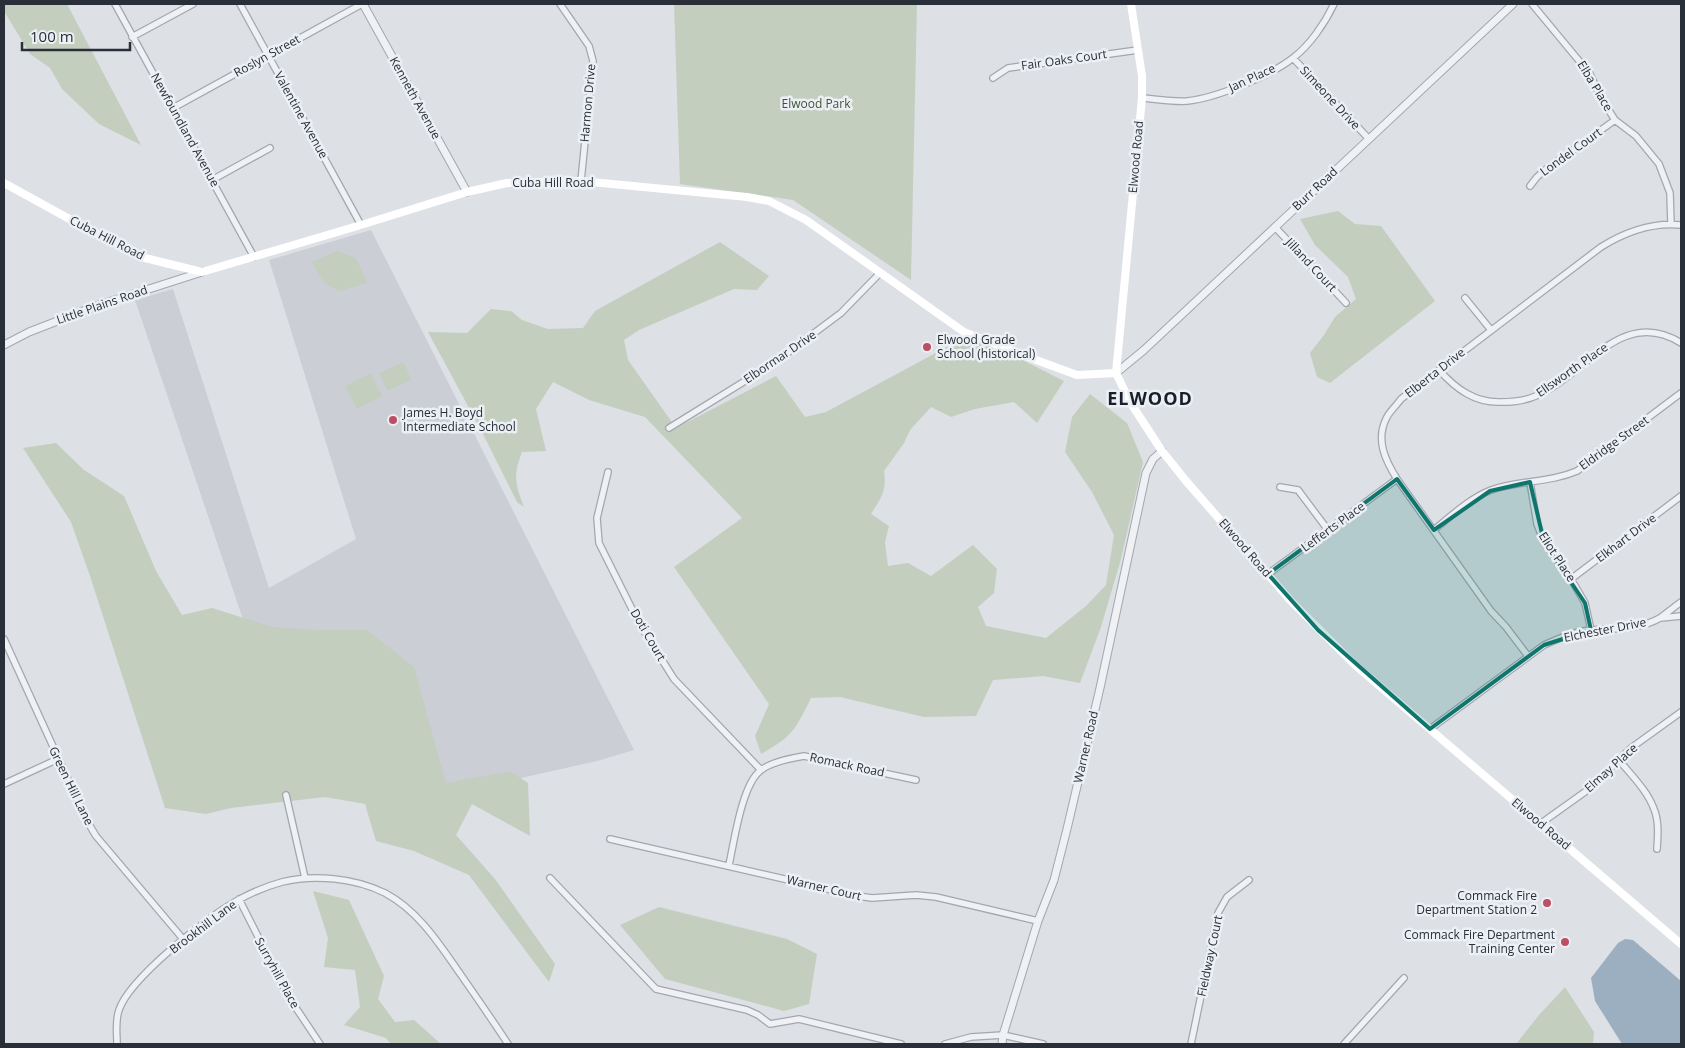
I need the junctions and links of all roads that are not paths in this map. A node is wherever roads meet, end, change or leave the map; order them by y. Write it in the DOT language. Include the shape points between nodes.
graph roads {
  1 [pos="115,4"];
  2 [pos="193,4"];
  3 [pos="240,4"];
  4 [pos="362,4"];
  5 [pos="560,4"];
  6 [pos="1131,4"];
  7 [pos="1334,4"];
  8 [pos="1513,4"];
  9 [pos="1532,4"];
  10 [pos="132,36"];
  11 [pos="1138,50"];
  12 [pos="268,55"];
  13 [pos="1293,58"];
  14 [pos="993,78"];
  15 [pos="1142,98"];
  16 [pos="173,108"];
  17 [pos="1615,120"];
  18 [pos="1368,138"];
  19 [pos="270,148"];
  20 [pos="212,180"];
  21 [pos="581,181"];
  22 [pos="4,183"];
  23 [pos="1530,186"];
  24 [pos="467,192"];
  25 [pos="1671,224"];
  26 [pos="361,225"];
  27 [pos="1681,225"];
  28 [pos="1275,227"];
  29 [pos="254,257"];
  30 [pos="202,272"];
  31 [pos="880,273"];
  32 [pos="1466,298"];
  33 [pos="1346,303"];
  34 [pos="1491,330"];
  35 [pos="1681,343"];
  36 [pos="4,345"];
  37 [pos="1439,370"];
  38 [pos="1116,373"];
  39 [pos="1681,393"];
  40 [pos="669,428"];
  41 [pos="1162,451"];
  42 [pos="608,472"];
  43 [pos="1397,479"];
  44 [pos="1530,482"];
  45 [pos="1280,487"];
  46 [pos="1681,496"];
  47 [pos="1328,530"];
  48 [pos="1434,530"];
  49 [pos="1268,574"];
  50 [pos="1571,579"];
  51 [pos="1681,602"];
  52 [pos="1681,616"];
  53 [pos="1659,618"];
  54 [pos="1591,630"];
  55 [pos="4,639"];
  56 [pos="1528,656"];
  57 [pos="1681,712"];
  58 [pos="1430,729"];
  59 [pos="58,760"];
  60 [pos="1619,760"];
  61 [pos="761,770"];
  62 [pos="916,780"];
  63 [pos="4,784"];
  64 [pos="286,795"];
  65 [pos="1540,824"];
  66 [pos="610,839"];
  67 [pos="1657,848"];
  68 [pos="729,865"];
  69 [pos="305,878"];
  70 [pos="550,878"];
  71 [pos="1249,880"];
  72 [pos="239,899"];
  73 [pos="1038,921"];
  74 [pos="183,939"];
  75 [pos="1681,944"];
  76 [pos="1404,978"];
  77 [pos="1003,1035"];
  78 [pos="117,1044"];
  79 [pos="320,1044"];
  80 [pos="508,1044"];
  81 [pos="901,1044"];
  82 [pos="945,1044"];
  83 [pos="1002,1044"];
  84 [pos="1043,1044"];
  85 [pos="1191,1044"];
  86 [pos="1344,1044"];
  1 -- 10 [label="street, Newfoundland Avenue"];
  2 -- 10 [label="street"];
  3 -- 12 [label="street, Valentine Avenue"];
  4 -- 12 [label="street, Roslyn Street"];
  4 -- 24 [label="street, Kenneth Avenue"];
  5 -- 21 [label="street, Harmon Drive" via="589,46 593,61"];
  6 -- 11 [label="main road, Elwood Road"];
  7 -- 13 [label="street, Jan Place" via="1320,27"];
  8 -- 18 [label="street, Burr Road"];
  9 -- 17 [label="street, Elba Place" via="1590,74"];
  10 -- 16 [label="street, Newfoundland Avenue"];
  11 -- 14 [label="street, Fair Oaks Court" via="1008,68"];
  11 -- 15 [label="main road, Elwood Road"];
  12 -- 16 [label="street, Roslyn Street"];
  12 -- 26 [label="street, Valentine Avenue"];
  13 -- 15 [label="street, Jan Place" via="1265,74 1204,98 1167,101"];
  13 -- 18 [label="street, Simeone Drive"];
  15 -- 38 [label="main road, Elwood Road"];
  16 -- 20 [label="street, Newfoundland Avenue"];
  17 -- 23 [label="street, Londel Court" via="1545,170"];
  17 -- 25 [label="street, Elba Place" via="1636,136 1659,164 1670,193"];
  18 -- 28 [label="street, Burr Road"];
  19 -- 20 [label="street"];
  20 -- 29 [label="street, Newfoundland Avenue"];
  21 -- 24 [label="main road, Cuba Hill Road" via="507,183"];
  21 -- 31 [label="main road, Cuba Hill Road" via="769,201 806,220"];
  22 -- 30 [label="main road, Cuba Hill Road" via="145,258"];
  24 -- 26 [label="main road, Cuba Hill Road"];
  25 -- 27 [label="street, Elberta Drive"];
  25 -- 34 [label="street, Elberta Drive" via="1649,226 1612,240"];
  26 -- 29 [label="main road, Cuba Hill Road"];
  28 -- 33 [label="street, Jilland Court"];
  28 -- 38 [label="street, Burr Road"];
  29 -- 30 [label="main road, Cuba Hill Road"];
  30 -- 36 [label="street, Little Plains Road" via="81,312"];
  31 -- 38 [label="main road, Cuba Hill Road" via="964,332 1077,374"];
  31 -- 40 [label="street, Elbormar Drive" via="841,313 774,363"];
  32 -- 34 [label="street"];
  34 -- 37 [label="street, Elberta Drive"];
  35 -- 37 [label="street, Ellsworth Place" via="1656,333 1640,332 1626,336 1608,345 1539,395 1523,401 1479,399 1463,393"];
  37 -- 43 [label="street, Elberta Drive" via="1401,399 1386,417 1380,436 1382,448"];
  38 -- 41 [label="main road, Elwood Road" via="1130,402"];
  39 -- 44 [label="street, Eldridge Street" via="1577,471 1564,477"];
  41 -- 49 [label="main road, Elwood Road"];
  41 -- 73 [label="street, Warner Road" via="1153,459 1146,473 1067,829 1054,880"];
  42 -- 61 [label="street, Doti Court" via="597,518 599,543 640,625 674,679"];
  43 -- 47 [label="street, Lefferts Place"];
  43 -- 48 [label="street, Elberta Drive"];
  44 -- 48 [label="street, Eldridge Street" via="1490,491"];
  44 -- 50 [label="street, Eliot Place" via="1537,524 1544,542"];
  45 -- 47 [label="street" via="1298,490"];
  46 -- 50 [label="street, Elkhart Drive"];
  47 -- 49 [label="street, Lefferts Place"];
  48 -- 56 [label="street, Elberta Drive" via="1491,611"];
  49 -- 58 [label="main road, Elwood Road" via="1318,630"];
  50 -- 54 [label="street, Eliot Place" via="1585,603"];
  51 -- 53 [label="street, Elchester Drive"];
  52 -- 53 [label="street"];
  53 -- 54 [label="street, Elchester Drive" via="1633,627"];
  54 -- 56 [label="street, Elchester Drive" via="1562,637"];
  55 -- 59 [label="street, Green Hill Lane"];
  56 -- 58 [label="street, Elchester Drive"];
  57 -- 60 [label="street, Elmay Place"];
  58 -- 65 [label="main road, Elwood Road"];
  59 -- 63 [label="street"];
  59 -- 74 [label="street, Green Hill Lane" via="96,836"];
  60 -- 65 [label="street, Elmay Place" via="1589,789"];
  60 -- 67 [label="street" via="1645,792 1654,809 1658,827"];
  61 -- 62 [label="street, Romack Road" via="804,756"];
  61 -- 68 [label="street" via="748,789"];
  64 -- 69 [label="street"];
  65 -- 75 [label="main road, Elwood Road"];
  66 -- 68 [label="street, Warner Court"];
  68 -- 73 [label="street, Warner Court" via="858,896 936,897"];
  69 -- 72 [label="street, Brookhill Lane" via="282,882"];
  69 -- 80 [label="street, Brookhill Lane" via="348,881 385,894 402,905 422,922 440,945"];
  70 -- 81 [label="street" via="656,989 747,1010 770,1024 799,1019"];
  71 -- 85 [label="street, Fieldway Court" via="1227,898 1218,913"];
  72 -- 74 [label="street, Brookhill Lane"];
  72 -- 79 [label="street, Surryhill Place" via="288,996"];
  73 -- 77 [label="street, Warner Road"];
  74 -- 78 [label="street, Brookhill Lane" via="130,992 119,1010"];
  76 -- 86 [label="street"];
  77 -- 82 [label="street" via="971,1037"];
  77 -- 83 [label="street, Warner Road"];
  77 -- 84 [label="street"];
}
